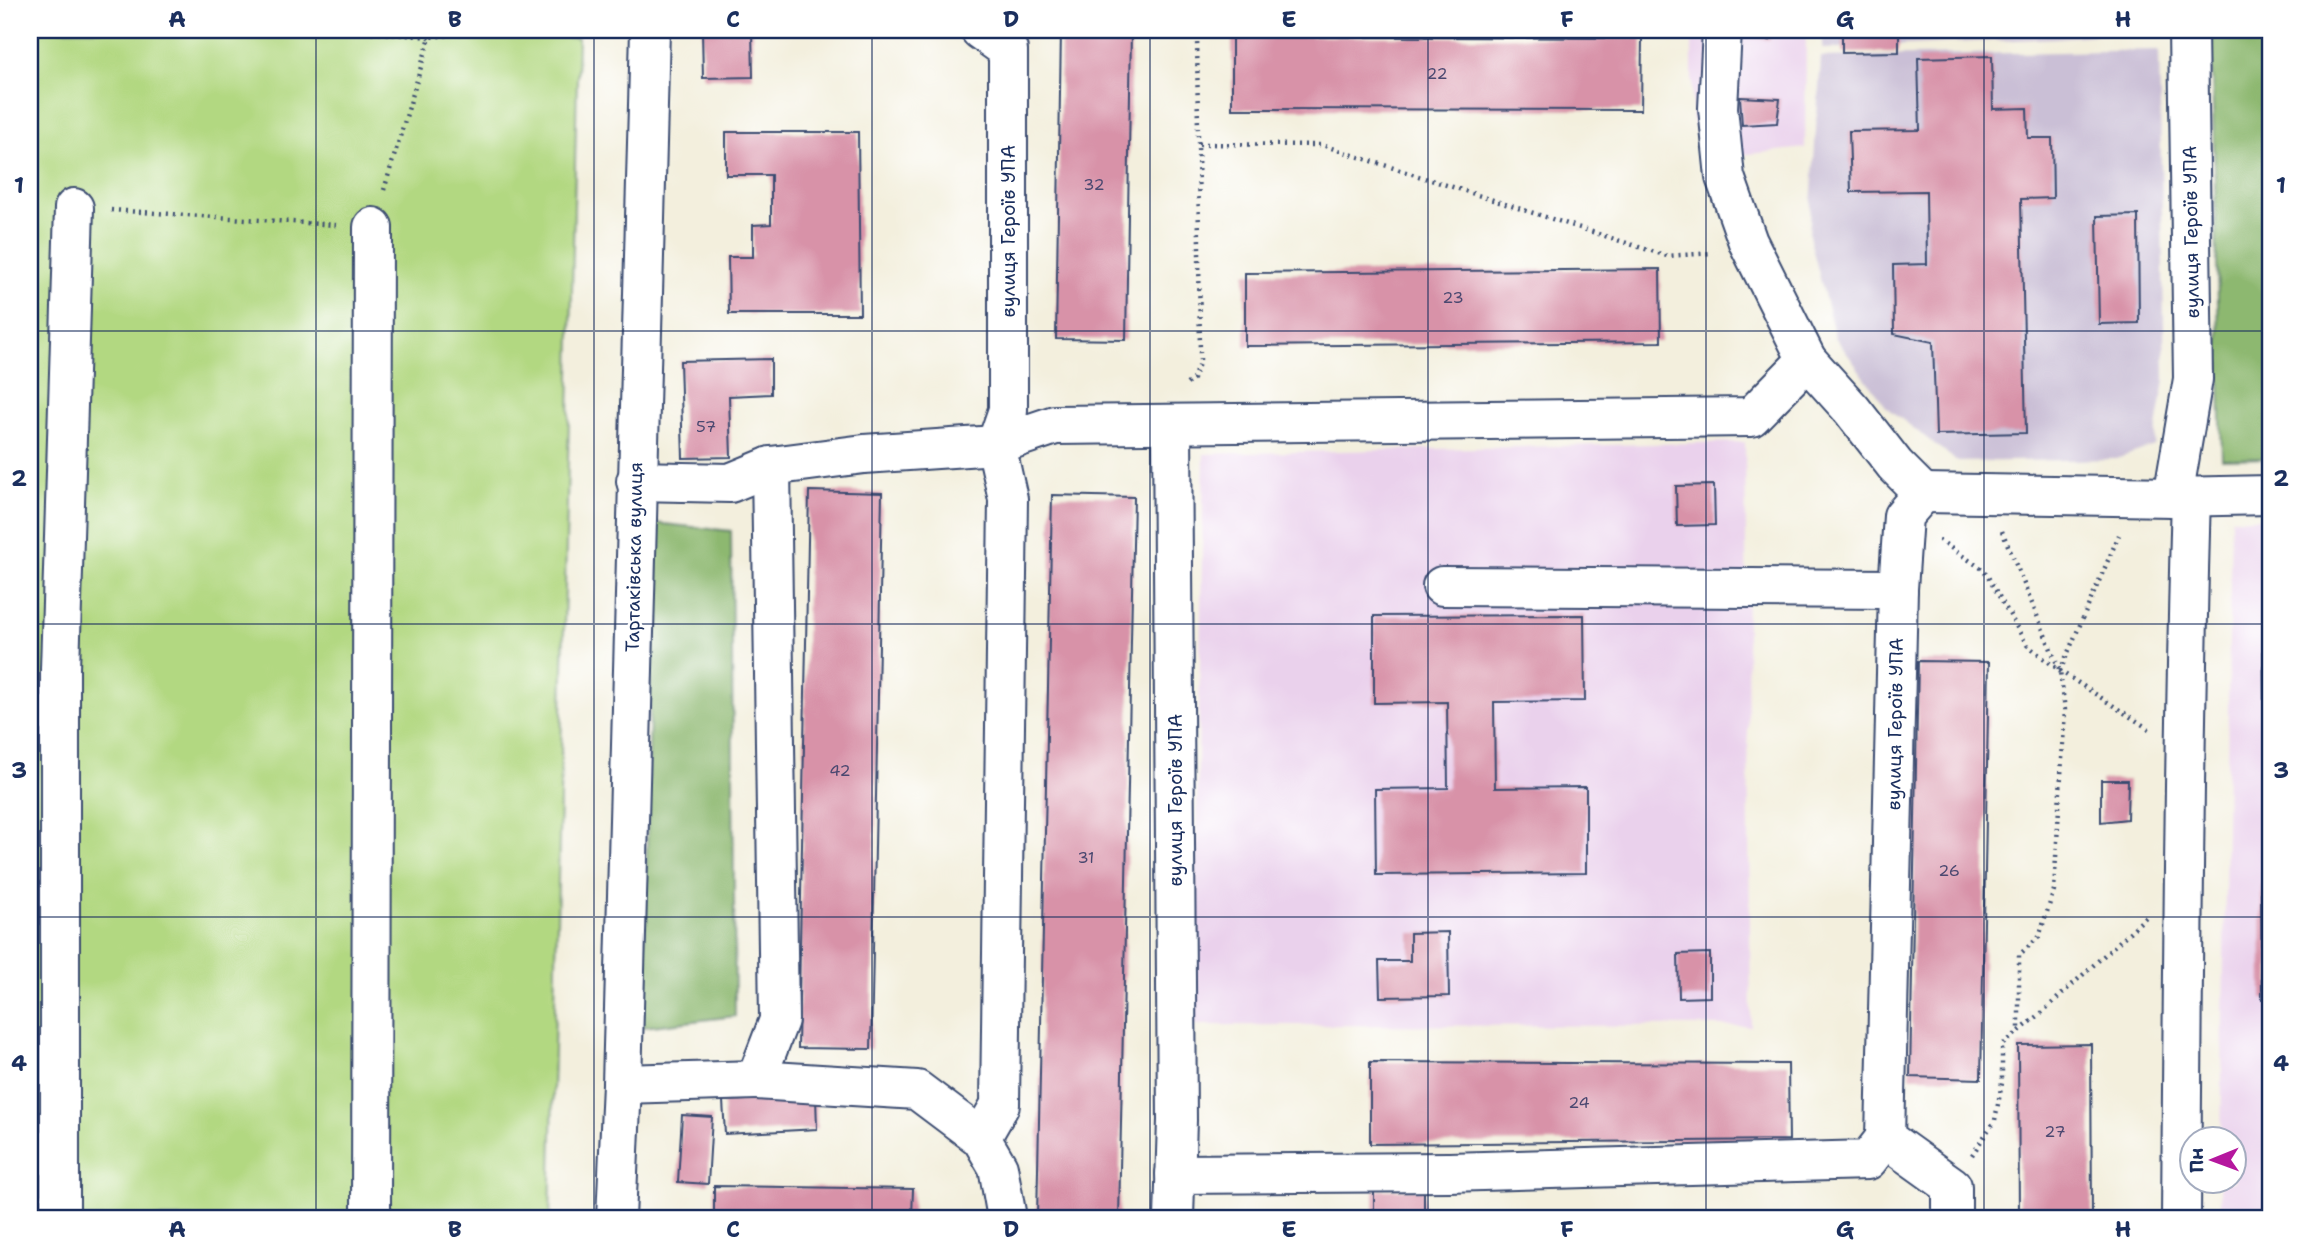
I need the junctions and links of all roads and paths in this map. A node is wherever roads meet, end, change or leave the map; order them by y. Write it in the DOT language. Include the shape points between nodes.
graph roads {
  1 [pos="344,30"];
  2 [pos="496,30"];
  3 [pos="650,30"];
  4 [pos="980,30"];
  5 [pos="1197,30"];
  6 [pos="1722,30"];
  7 [pos="2188,30"];
  8 [pos="429,37"];
  9 [pos="1199,144"];
  10 [pos="74,208"];
  11 [pos="373,227"];
  12 [pos="1752,250"];
  13 [pos="1807,360"];
  14 [pos="1185,386"];
  15 [pos="1171,426"];
  16 [pos="996,445"];
  17 [pos="771,467"];
  18 [pos="636,481"];
  19 [pos="1987,495"];
  20 [pos="2270,495"];
  21 [pos="2167,497"];
  22 [pos="1913,505"];
  23 [pos="1442,586"];
  24 [pos="1898,589"];
  25 [pos="2060,671"];
  26 [pos="2185,756"];
  27 [pos="2186,875"];
  28 [pos="2019,1031"];
  29 [pos="756,1080"];
  30 [pos="622,1084"];
  31 [pos="1885,1138"];
  32 [pos="981,1139"];
  33 [pos="1175,1174"];
  34 [pos="1952,1202"];
  35 [pos="60,1218"];
  36 [pos="371,1218"];
  37 [pos="616,1218"];
  38 [pos="1007,1218"];
  39 [pos="1174,1218"];
  40 [pos="2181,1218"];
  1 -- 8 [label="path"];
  2 -- 8 [label="path"];
  3 -- 18 [label="street, Тартаківська вулиця"];
  4 -- 16 [label="street, вулиця Героїв УПА" via="1008,50 1007,410"];
  5 -- 9 [label="path"];
  6 -- 12 [label="street" via="1718,108 1725,177"];
  7 -- 21 [label="street, вулиця Героїв УПА" via="2193,379"];
  8 -- 11 [label="path"];
  9 -- 12 [label="path" via="1322,145 1667,256"];
  9 -- 14 [label="path" via="1200,360"];
  10 -- 11 [label="path"];
  10 -- 35 [label="street" via="60,669"];
  11 -- 36 [label="street"];
  12 -- 13 [label="street"];
  13 -- 15 [label="street" via="1751,417"];
  13 -- 22 [label="street" via="1895,465"];
  15 -- 16 [label="street" via="1055,425"];
  15 -- 33 [label="street, вулиця Героїв УПА"];
  16 -- 17 [label="street" via="864,454"];
  16 -- 32 [label="street, вулиця Героїв УПА" via="1008,499 1000,1105"];
  17 -- 18 [label="street" via="730,483"];
  17 -- 29 [label="street" via="779,1020"];
  18 -- 30 [label="street, Тартаківська вулиця"];
  19 -- 21 [label="street"];
  19 -- 22 [label="street"];
  19 -- 25 [label="path"];
  20 -- 21 [label="street"];
  21 -- 25 [label="path"];
  21 -- 26 [label="street, вулиця Героїв УПА"];
  22 -- 24 [label="street, вулиця Героїв УПА"];
  22 -- 25 [label="path" via="1984,570 2026,645"];
  23 -- 24 [label="street"];
  24 -- 31 [label="street, вулиця Героїв УПА"];
  25 -- 26 [label="path"];
  25 -- 28 [label="path" via="2065,710 2054,890 2039,937 2020,955"];
  26 -- 27 [label="street, вулиця Героїв УПА"];
  27 -- 28 [label="path"];
  27 -- 40 [label="street, вулиця Героїв УПА"];
  28 -- 34 [label="path" via="2001,1045 2002,1083 1995,1120"];
  29 -- 30 [label="street"];
  29 -- 32 [label="street" via="917,1090"];
  30 -- 37 [label="street, Тартаківська вулиця"];
  31 -- 33 [label="street" via="1868,1160 1449,1172"];
  31 -- 34 [label="street"];
  32 -- 38 [label="street" via="998,1167"];
  33 -- 39 [label="street, вулиця Героїв УПА"];
}
